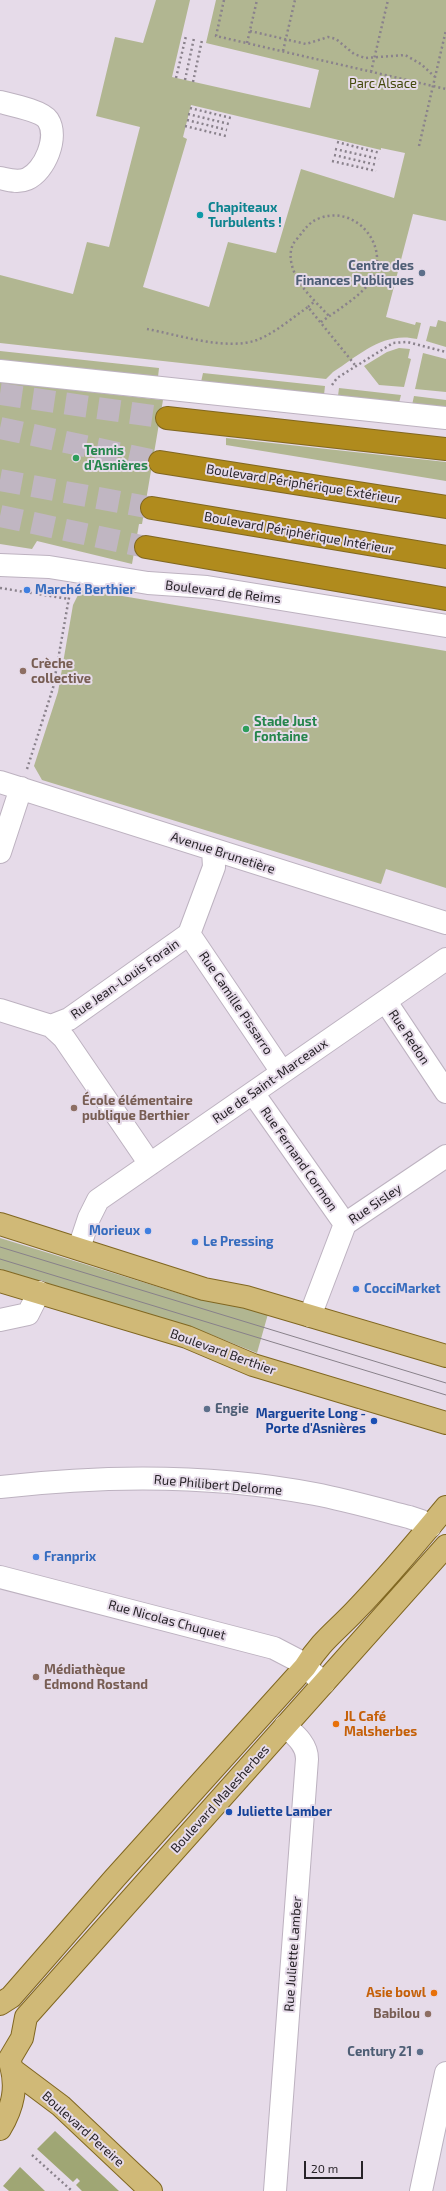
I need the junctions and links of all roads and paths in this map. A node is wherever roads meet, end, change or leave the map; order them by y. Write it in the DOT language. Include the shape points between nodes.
graph roads {
  1 [pos="224,0"];
  2 [pos="257,0"];
  3 [pos="295,0"];
  4 [pos="388,0"];
  5 [pos="446,30"];
  6 [pos="250,31"];
  7 [pos="186,36"];
  8 [pos="194,38"];
  9 [pos="287,38"];
  10 [pos="202,40"];
  11 [pos="247,43"];
  12 [pos="283,51"];
  13 [pos="374,59"];
  14 [pos="371,72"];
  15 [pos="435,77"];
  16 [pos="176,78"];
  17 [pos="185,80"];
  18 [pos="193,82"];
  19 [pos="433,86"];
  20 [pos="446,89"];
  21 [pos="0,102"];
  22 [pos="190,108"];
  23 [pos="188,114"];
  24 [pos="230,118"];
  25 [pos="187,120"];
  26 [pos="229,124"];
  27 [pos="185,126"];
  28 [pos="228,130"];
  29 [pos="226,136"];
  30 [pos="337,142"];
  31 [pos="419,146"];
  32 [pos="335,148"];
  33 [pos="380,153"];
  34 [pos="334,155"];
  35 [pos="379,159"];
  36 [pos="332,161"];
  37 [pos="377,165"];
  38 [pos="376,171"];
  39 [pos="0,178"];
  40 [pos="315,301"];
  41 [pos="308,307"];
  42 [pos="329,316"];
  43 [pos="321,322"];
  44 [pos="147,329"];
  45 [pos="446,352"];
  46 [pos="355,365"];
  47 [pos="0,371"];
  48 [pos="330,406"];
  49 [pos="167,418"];
  50 [pos="446,418"];
  51 [pos="446,449"];
  52 [pos="160,462"];
  53 [pos="446,507"];
  54 [pos="152,508"];
  55 [pos="146,547"];
  56 [pos="446,557"];
  57 [pos="0,565"];
  58 [pos="67,570"];
  59 [pos="0,588"];
  60 [pos="69,599"];
  61 [pos="446,599"];
  62 [pos="446,626"];
  63 [pos="0,782"];
  64 [pos="21,788"];
  65 [pos="213,850"];
  66 [pos="0,852"];
  67 [pos="446,923"];
  68 [pos="189,934"];
  69 [pos="446,959"];
  70 [pos="386,1002"];
  71 [pos="0,1010"];
  72 [pos="51,1026"];
  73 [pos="282,1072"];
  74 [pos="446,1092"];
  75 [pos="253,1093"];
  76 [pos="446,1156"];
  77 [pos="150,1164"];
  78 [pos="0,1224"];
  79 [pos="345,1224"];
  80 [pos="79,1248"];
  81 [pos="0,1281"];
  82 [pos="39,1292"];
  83 [pos="310,1316"];
  84 [pos="0,1320"];
  85 [pos="446,1356"];
  86 [pos="446,1423"];
  87 [pos="0,1488"];
  88 [pos="446,1507"];
  89 [pos="430,1527"];
  90 [pos="446,1546"];
  91 [pos="0,1577"];
  92 [pos="305,1667"];
  93 [pos="324,1683"];
  94 [pos="286,1726"];
  95 [pos="0,2004"];
  96 [pos="7,2059"];
  97 [pos="446,2073"];
  98 [pos="0,2129"];
  99 [pos="32,2155"];
  100 [pos="72,2191"];
  101 [pos="151,2191"];
  102 [pos="275,2191"];
  103 [pos="421,2191"];
  1 -- 11 [label="path" via="216,36"];
  2 -- 6 [label="path"];
  3 -- 9 [label="path"];
  4 -- 13 [label="path"];
  5 -- 15 [label="path"];
  6 -- 9 [label="path"];
  6 -- 11 [label="path"];
  7 -- 16 [label="path"];
  8 -- 17 [label="path"];
  9 -- 12 [label="path"];
  9 -- 13 [label="path" via="306,44 328,37 336,39 354,54"];
  10 -- 18 [label="path"];
  11 -- 12 [label="path"];
  12 -- 14 [label="path"];
  13 -- 14 [label="path"];
  13 -- 15 [label="path" via="405,55 421,64"];
  14 -- 19 [label="path"];
  15 -- 19 [label="path"];
  19 -- 20 [label="path"];
  19 -- 31 [label="path"];
  21 -- 39 [label="street" via="40,114 48,120 52,133 50,148 44,162 32,176 16,181"];
  22 -- 24 [label="path"];
  23 -- 26 [label="path"];
  25 -- 28 [label="path"];
  27 -- 29 [label="path"];
  30 -- 33 [label="path"];
  32 -- 35 [label="path"];
  34 -- 37 [label="path"];
  36 -- 38 [label="path"];
  40 -- 41 [label="path"];
  40 -- 42 [label="path"];
  40 -- 42 [label="path" via="301,286 294,273 290,256 293,242 316,220 330,216 346,218 363,227 373,238 378,253 377,264 374,276 366,286"];
  41 -- 43 [label="path"];
  41 -- 44 [label="path" via="255,341 230,344"];
  42 -- 43 [label="path"];
  43 -- 46 [label="path"];
  45 -- 46 [label="path" via="407,342 393,343"];
  46 -- 48 [label="path" via="333,383"];
  47 -- 48 [label="street"];
  48 -- 50 [label="street"];
  49 -- 51 [label="highway"];
  52 -- 53 [label="highway, Boulevard Périphérique Extérieur"];
  54 -- 56 [label="highway, Boulevard Périphérique Intérieur"];
  55 -- 61 [label="highway"];
  57 -- 58 [label="street, Boulevard de Reims"];
  58 -- 60 [label="path" via="66,577 71,588"];
  58 -- 62 [label="street, Boulevard de Reims" via="148,583 207,587"];
  59 -- 60 [label="path"];
  60 -- 64 [label="path" via="53,688"];
  63 -- 64 [label="street, Avenue Brunetière"];
  64 -- 65 [label="street, Avenue Brunetière"];
  64 -- 66 [label="street"];
  65 -- 67 [label="street, Avenue Brunetière"];
  65 -- 68 [label="street, Rue Jean-Louis Forain" via="214,867"];
  68 -- 72 [label="street, Rue Jean-Louis Forain" via="69,1019"];
  68 -- 73 [label="street, Rue Camille Pissarro"];
  69 -- 70 [label="street, Rue de Saint-Marceaux"];
  70 -- 73 [label="street, Rue de Saint-Marceaux"];
  70 -- 74 [label="street, Rue Redon"];
  71 -- 72 [label="street"];
  72 -- 77 [label="street" via="64,1038"];
  73 -- 75 [label="street, Rue de Saint-Marceaux"];
  75 -- 77 [label="street, Rue de Saint-Marceaux"];
  75 -- 79 [label="street, Rue Fernand Cormon"];
  76 -- 79 [label="street, Rue Sisley"];
  77 -- 80 [label="street, Rue de Saint-Marceaux" via="98,1200"];
  78 -- 80 [label="main road"];
  79 -- 83 [label="street, Rue Sisley"];
  80 -- 83 [label="main road" via="204,1289 246,1297"];
  81 -- 82 [label="main road, Boulevard Berthier"];
  82 -- 84 [label="street" via="28,1314"];
  82 -- 86 [label="main road, Boulevard Berthier" via="186,1337 253,1365"];
  83 -- 85 [label="main road"];
  87 -- 89 [label="street, Rue Philibert Delorme" via="53,1481 134,1478 253,1486 314,1494 409,1516"];
  88 -- 89 [label="main road, Boulevard Malesherbes"];
  89 -- 92 [label="main road, Boulevard Malesherbes" via="355,1611 329,1634"];
  90 -- 93 [label="main road, Boulevard Malesherbes"];
  91 -- 92 [label="street, Rue Nicolas Chuquet" via="262,1645 287,1653"];
  92 -- 93 [label="street, Rue Nicolas Chuquet"];
  92 -- 95 [label="main road, Boulevard Malesherbes" via="11,1997"];
  93 -- 94 [label="main road, Boulevard Malesherbes"];
  94 -- 96 [label="main road, Boulevard Malesherbes" via="26,2017 22,2038"];
  94 -- 102 [label="street, Rue Juliette Lamber" via="300,1740 307,1755"];
  96 -- 98 [label="main road" via="15,2091 10,2112"];
  96 -- 101 [label="main road, Boulevard Pereire"];
  97 -- 103 [label="street"];
  99 -- 100 [label="path"];
}
